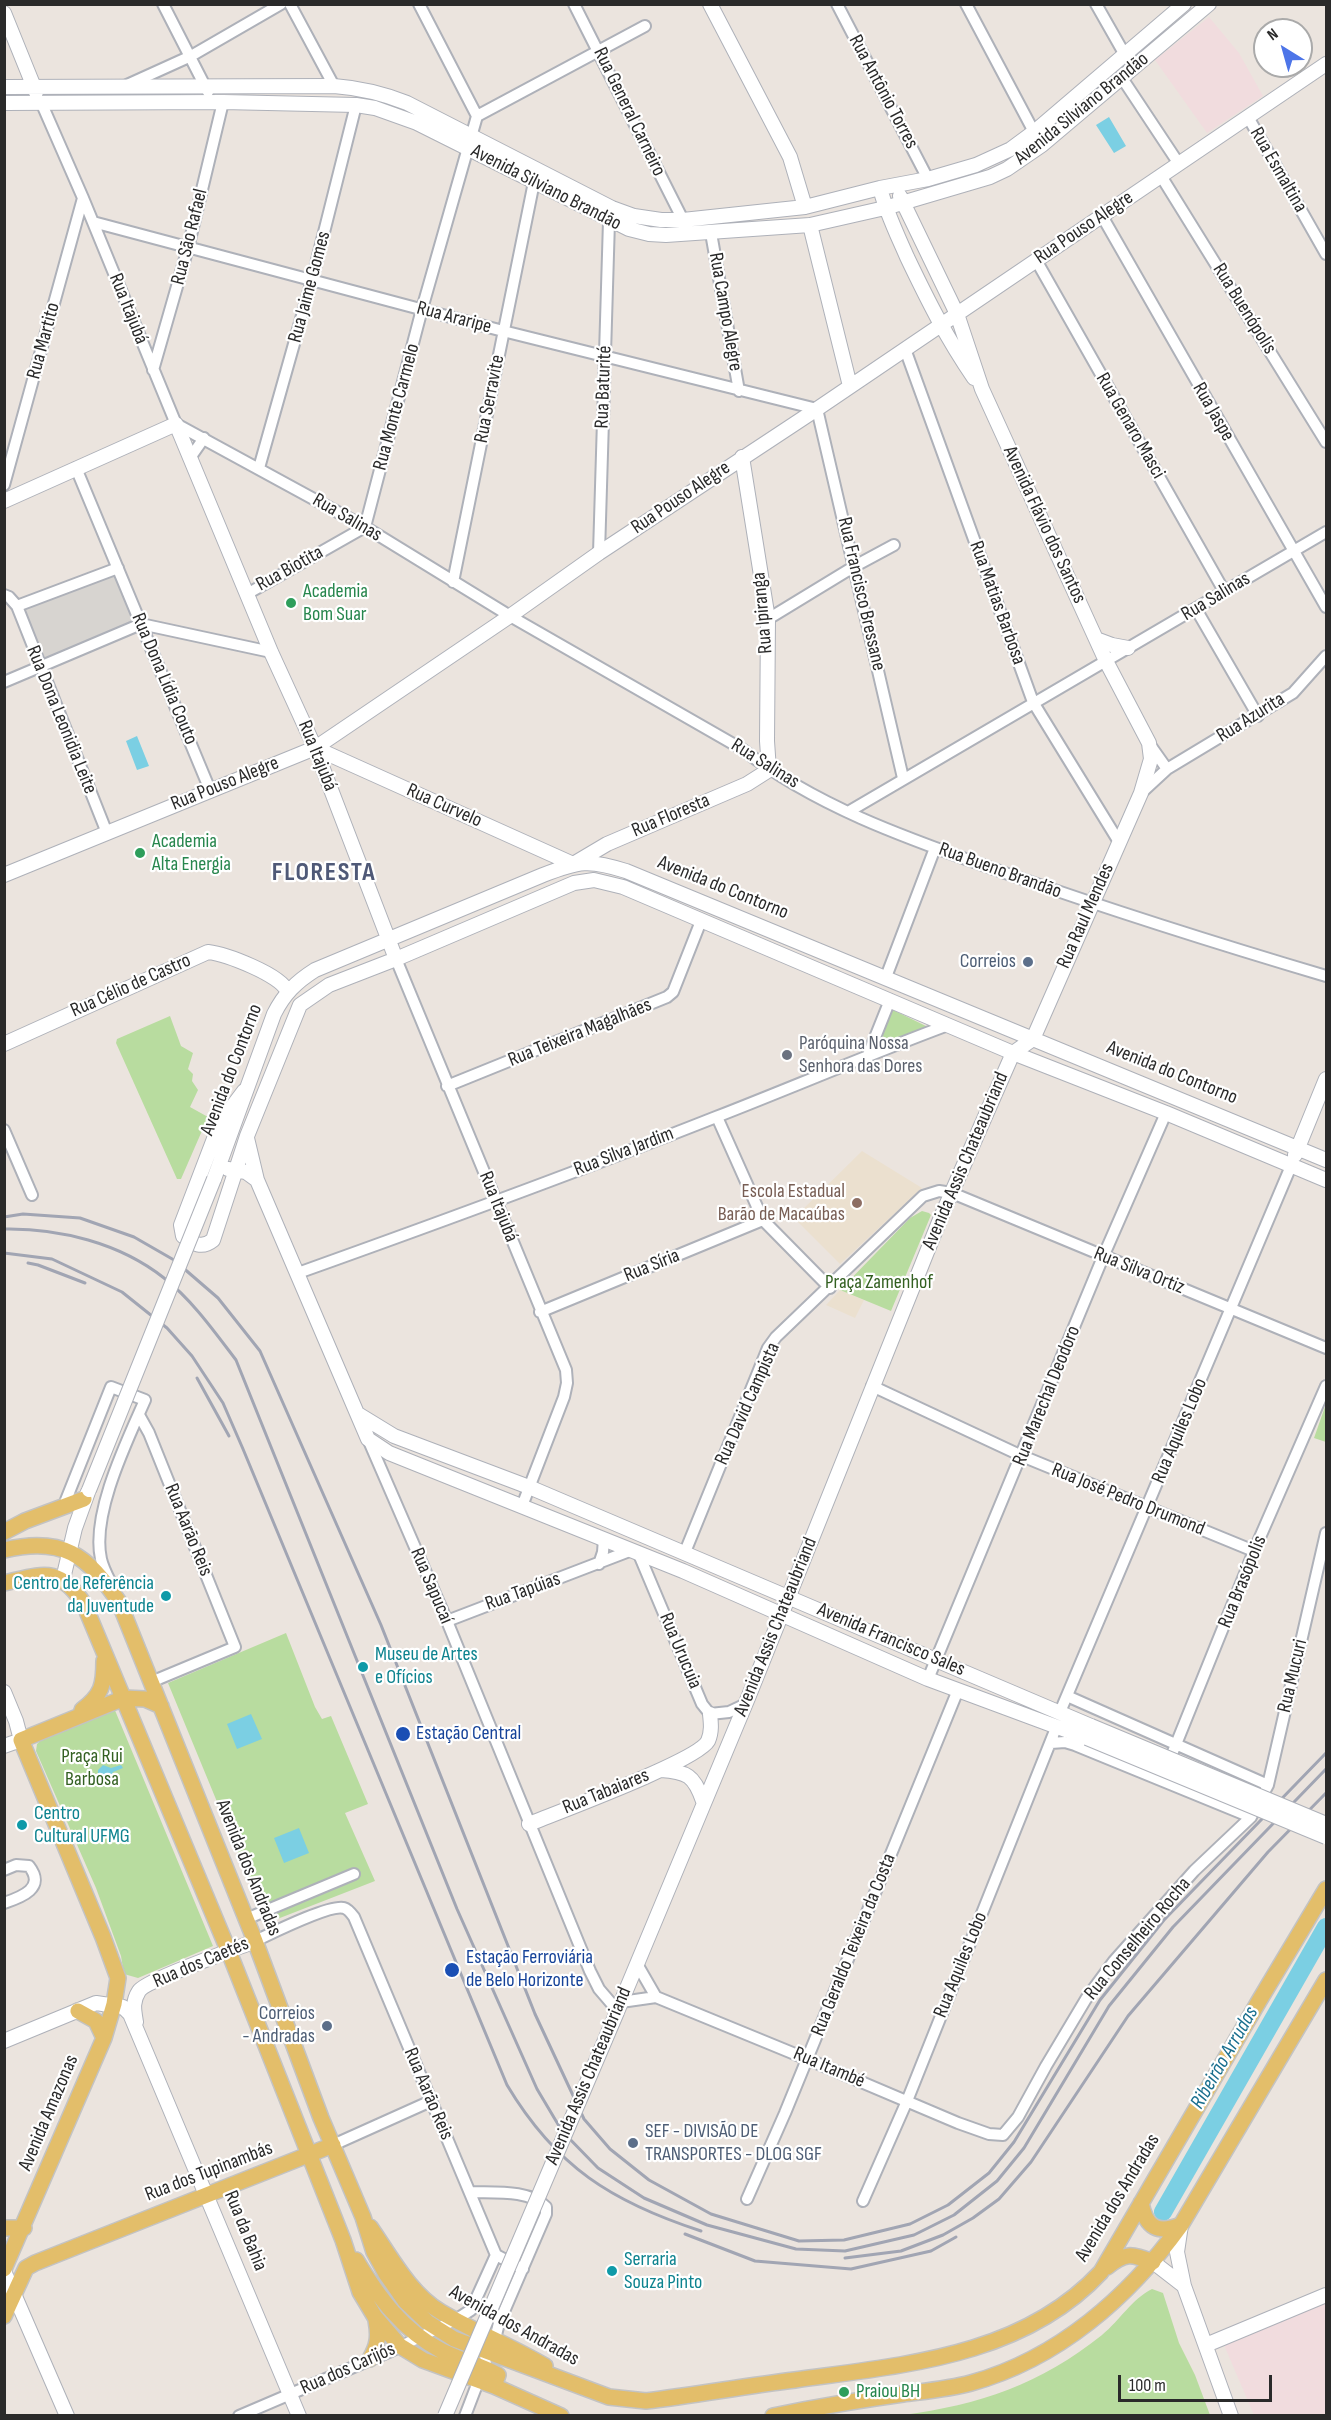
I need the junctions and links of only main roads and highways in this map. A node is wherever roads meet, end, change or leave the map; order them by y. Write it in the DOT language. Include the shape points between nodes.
graph roads {
  1 [pos="86,1495"];
  2 [pos="4,1532"];
  3 [pos="4,1550"];
  4 [pos="4,1583"];
  5 [pos="104,1655"];
  6 [pos="124,1698"];
  7 [pos="161,1706"];
  8 [pos="70,1718"];
  9 [pos="1326,1889"];
  10 [pos="1326,1980"];
  11 [pos="78,2011"];
  12 [pos="104,2038"];
  13 [pos="333,2145"];
  14 [pos="308,2156"];
  15 [pos="1141,2203"];
  16 [pos="363,2217"];
  17 [pos="1181,2225"];
  18 [pos="4,2228"];
  19 [pos="24,2228"];
  20 [pos="343,2240"];
  21 [pos="1153,2262"];
  22 [pos="4,2270"];
  23 [pos="1101,2272"];
  24 [pos="4,2316"];
  25 [pos="375,2317"];
  26 [pos="492,2349"];
  27 [pos="370,2359"];
  28 [pos="489,2378"];
  29 [pos="561,2415"];
  30 [pos="773,2415"];
  1 -- 2 [label="main road"];
  3 -- 7 [label="main road, Avenida dos Andradas" via="34,1544 68,1551 88,1563 119,1602"];
  4 -- 5 [label="main road" via="45,1575 63,1579 84,1604"];
  5 -- 6 [label="main road"];
  5 -- 8 [label="main road" via="104,1681 99,1693"];
  6 -- 7 [label="main road" via="145,1699"];
  6 -- 8 [label="main road"];
  6 -- 14 [label="main road"];
  7 -- 13 [label="main road, Avenida dos Andradas"];
  8 -- 12 [label="main road, Avenida Amazonas" via="21,1740 118,1978"];
  9 -- 15 [label="main road, Avenida dos Andradas"];
  10 -- 17 [label="main road"];
  11 -- 12 [label="main road" via="96,2021"];
  12 -- 19 [label="main road, Avenida Amazonas"];
  13 -- 14 [label="main road, Rua dos Tupinambás"];
  13 -- 16 [label="main road, Avenida dos Andradas"];
  14 -- 20 [label="main road"];
  14 -- 24 [label="main road, Rua dos Tupinambás" via="35,2263 26,2268"];
  15 -- 17 [label="main road" via="1144,2217 1153,2227 1167,2230"];
  15 -- 23 [label="main road, Avenida dos Andradas"];
  16 -- 26 [label="main road, Avenida dos Andradas" via="418,2293"];
  16 -- 26 [label="main road, Avenida dos Andradas" via="374,2252 405,2301 427,2322 454,2339"];
  17 -- 21 [label="main road"];
  18 -- 19 [label="main road"];
  19 -- 22 [label="main road, Avenida Amazonas"];
  20 -- 25 [label="main road" via="360,2292"];
  20 -- 28 [label="main road" via="386,2306 420,2338"];
  21 -- 23 [label="main road" via="1127,2255"];
  21 -- 30 [label="main road" via="1076,2332 998,2375 968,2384"];
  23 -- 26 [label="main road, Avenida dos Andradas" via="1054,2313 997,2342 939,2357 646,2401 609,2397 578,2385 514,2347"];
  25 -- 27 [label="main road" via="379,2336"];
  25 -- 28 [label="main road" via="400,2346 423,2360"];
  26 -- 28 [label="main road" via="499,2366"];
  28 -- 29 [label="main road"];
}
